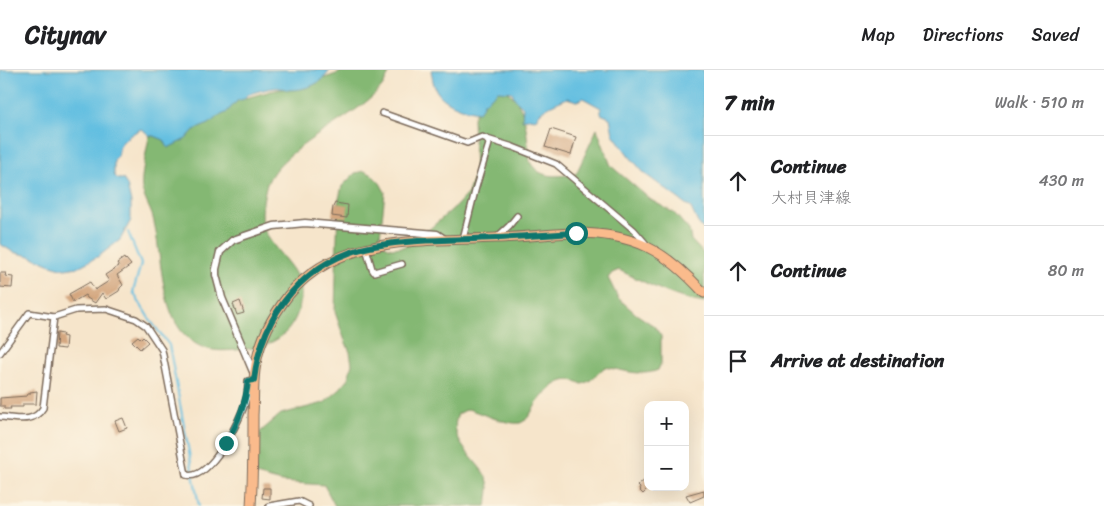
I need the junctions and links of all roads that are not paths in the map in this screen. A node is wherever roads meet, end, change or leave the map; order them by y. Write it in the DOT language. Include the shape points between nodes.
graph roads {
  1 [pos="382,113"];
  2 [pos="487,139"];
  3 [pos="516,216"];
  4 [pos="496,238"];
  5 [pos="463,239"];
  6 [pos="446,240"];
  7 [pos="649,247"];
  8 [pos="366,248"];
  9 [pos="402,264"];
  10 [pos="703,291"];
  11 [pos="54,317"];
  12 [pos="0,353"];
  13 [pos="254,377"];
  14 [pos="0,417"];
  15 [pos="251,506"];
  16 [pos="268,506"];
  17 [pos="309,506"];
  1 -- 2 [label="street" via="467,143 482,137"];
  2 -- 5 [label="street" via="489,144"];
  2 -- 7 [label="street" via="556,164 634,230"];
  3 -- 4 [label="street"];
  4 -- 5 [label="main road"];
  4 -- 7 [label="main road" via="599,233"];
  5 -- 6 [label="main road"];
  6 -- 8 [label="main road"];
  6 -- 13 [label="street" via="437,234 305,223 274,226 233,240 220,252 216,275"];
  7 -- 10 [label="main road" via="677,266"];
  8 -- 9 [label="street" via="374,272"];
  8 -- 13 [label="main road" via="332,260 295,288 266,331"];
  11 -- 12 [label="street" via="29,313"];
  11 -- 13 [label="street" via="76,310 106,309 136,319 146,326 162,350 186,475 191,477 199,474 226,443 247,399 248,381"];
  11 -- 14 [label="street" via="43,408 39,415 29,419"];
  13 -- 15 [label="main road"];
  16 -- 17 [label="street" via="299,501"];
}
